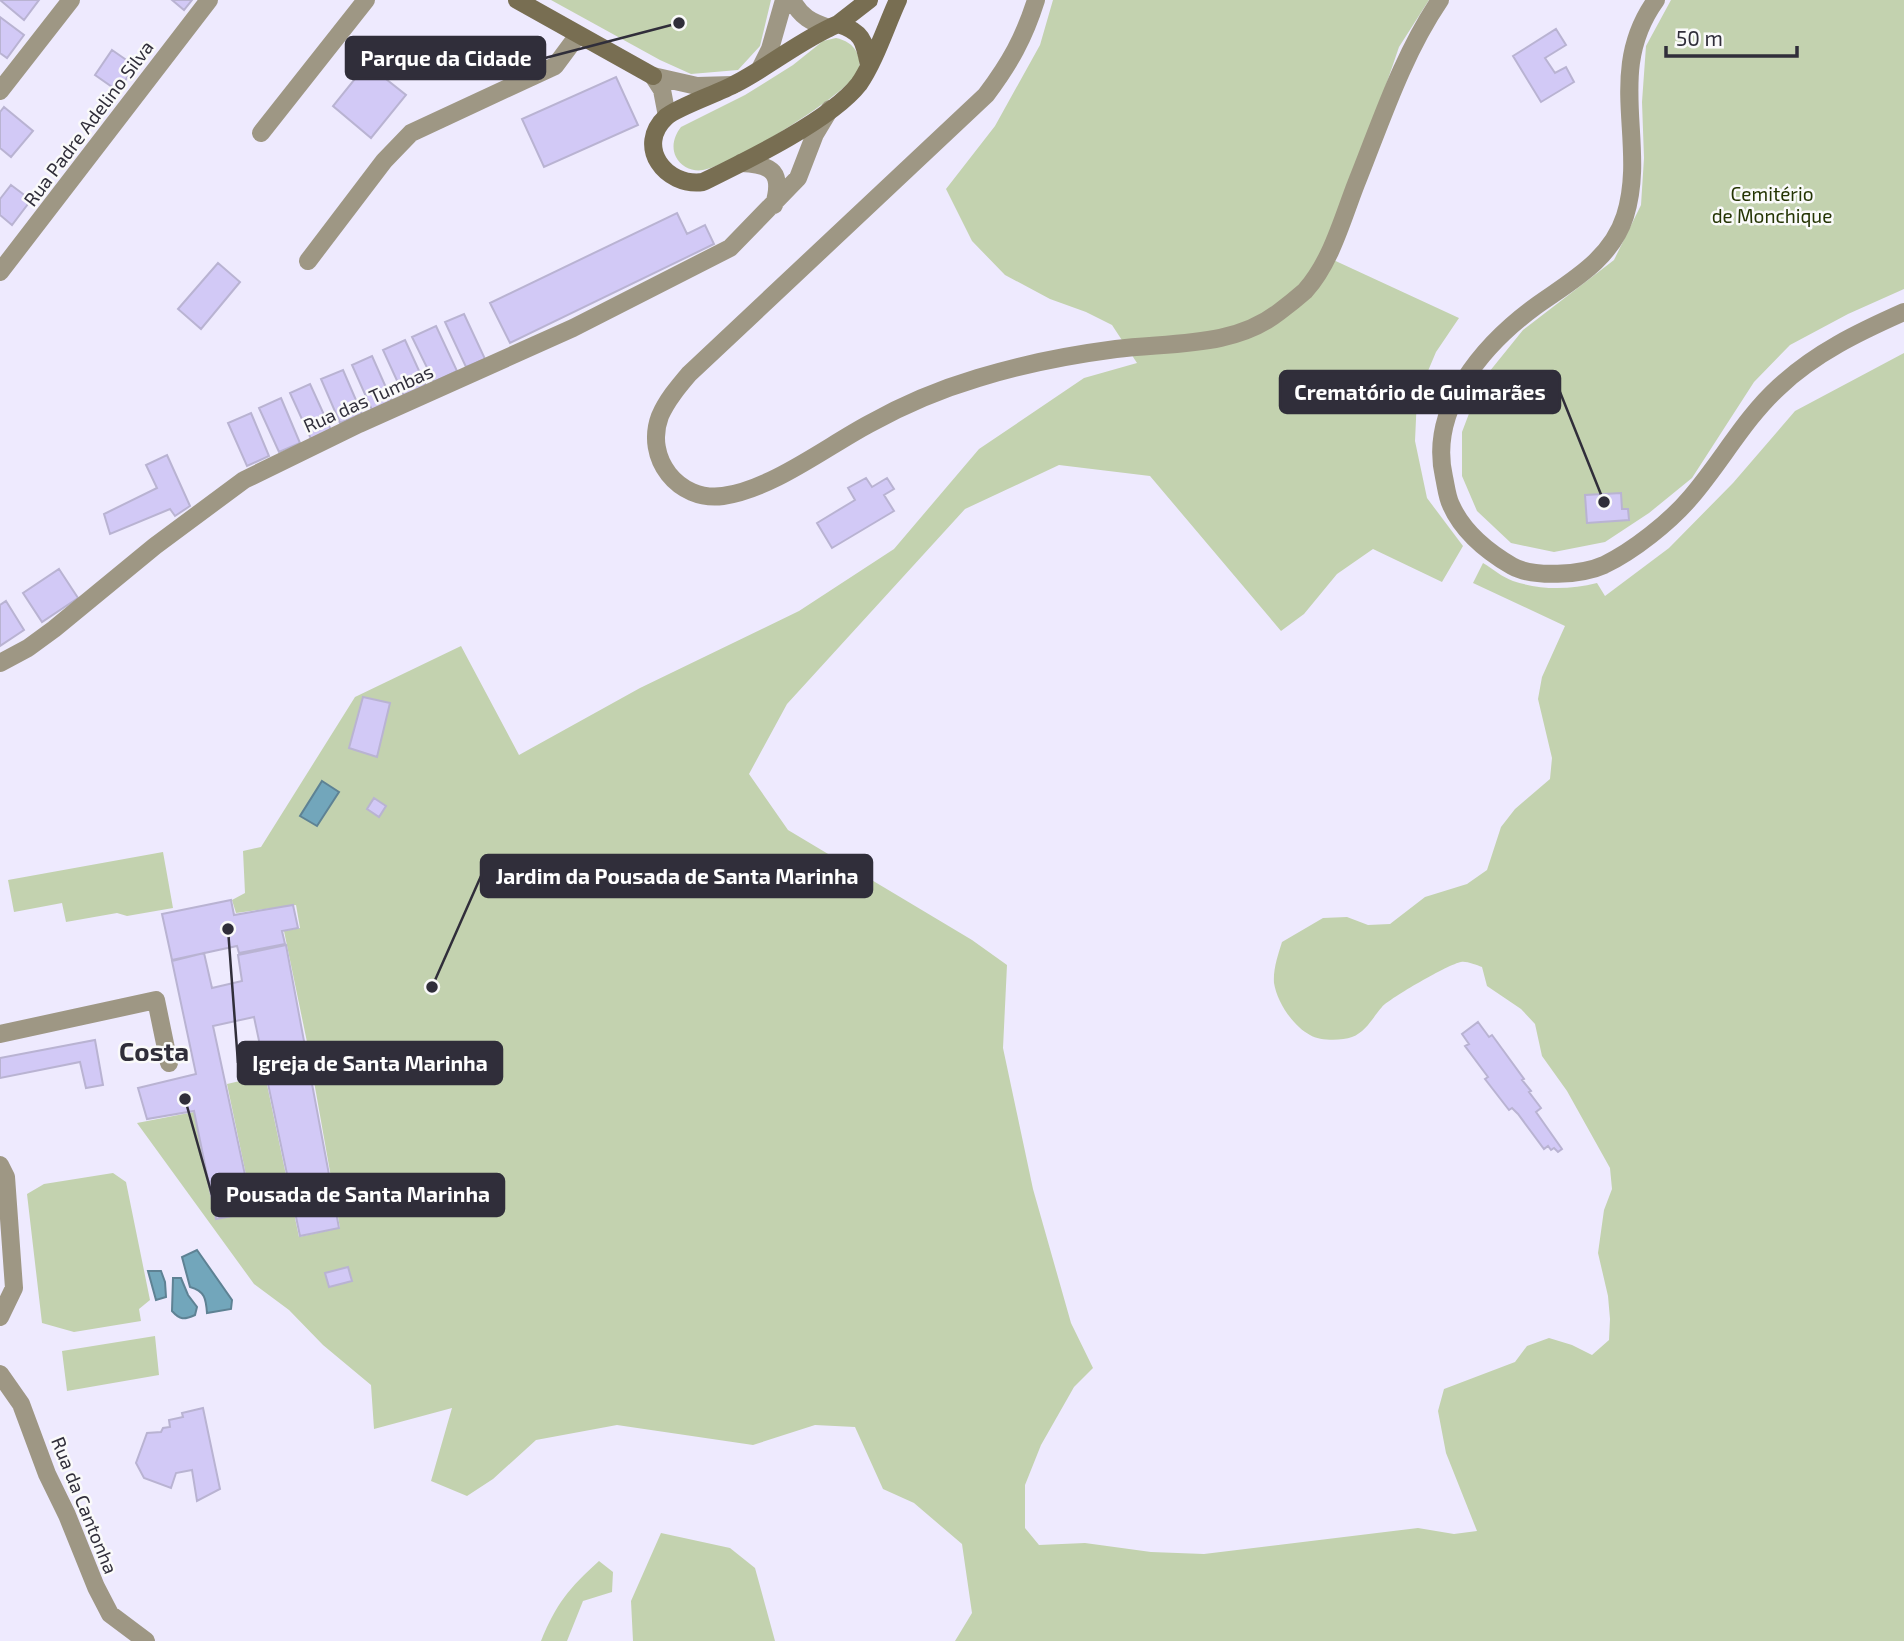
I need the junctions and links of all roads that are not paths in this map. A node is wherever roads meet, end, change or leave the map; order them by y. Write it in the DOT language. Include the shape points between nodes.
graph roads {
  1 [pos="71,0"];
  2 [pos="209,0"];
  3 [pos="366,0"];
  4 [pos="517,0"];
  5 [pos="784,0"];
  6 [pos="792,0"];
  7 [pos="869,0"];
  8 [pos="898,0"];
  9 [pos="1035,0"];
  10 [pos="1440,0"];
  11 [pos="1656,0"];
  12 [pos="834,26"];
  13 [pos="578,35"];
  14 [pos="869,65"];
  15 [pos="760,69"];
  16 [pos="653,76"];
  17 [pos="734,85"];
  18 [pos="0,90"];
  19 [pos="830,109"];
  20 [pos="667,116"];
  21 [pos="261,134"];
  22 [pos="741,163"];
  23 [pos="774,205"];
  24 [pos="308,261"];
  25 [pos="0,272"];
  26 [pos="1904,312"];
  27 [pos="0,663"];
  28 [pos="0,1034"];
  29 [pos="169,1063"];
  30 [pos="0,1166"];
  31 [pos="0,1317"];
  32 [pos="0,1374"];
  33 [pos="146,1641"];
  1 -- 18 [label="street"];
  2 -- 25 [label="street, Rua Padre Adelino Silva"];
  3 -- 21 [label="street"];
  4 -- 13 [label="street"];
  5 -- 15 [label="street"];
  6 -- 12 [label="street" via="812,22"];
  7 -- 12 [label="street"];
  8 -- 14 [label="street"];
  9 -- 10 [label="street" via="1010,62 986,95 672,394 659,418 655,447 665,471 677,484 694,493 720,497 745,491 890,413 978,378 1063,357 1238,334 1276,315 1305,290 1327,257 1404,65"];
  11 -- 26 [label="street" via="1636,38 1628,72 1630,200 1621,230 1599,259 1498,338 1455,397 1444,428 1441,461 1451,505 1475,540 1515,568 1561,576 1602,566 1647,537 1691,498 1752,415 1795,373 1813,358"];
  12 -- 14 [label="street" via="851,28 861,37"];
  12 -- 15 [label="street"];
  13 -- 16 [label="street"];
  13 -- 24 [label="street" via="555,66 411,133"];
  14 -- 19 [label="street" via="858,85"];
  15 -- 17 [label="street"];
  16 -- 17 [label="street" via="697,86"];
  16 -- 20 [label="street" via="662,90"];
  17 -- 20 [label="street"];
  19 -- 22 [label="street"];
  19 -- 23 [label="street, Rua das Tumbas" via="798,178"];
  20 -- 22 [label="street" via="654,134 653,152 661,167 679,181 703,182"];
  22 -- 23 [label="street" via="762,164 774,174 779,186"];
  23 -- 27 [label="street, Rua das Tumbas" via="730,248 703,264 244,480 54,629"];
  28 -- 29 [label="street" via="156,1000"];
  30 -- 31 [label="street" via="6,1177 14,1289"];
  32 -- 33 [label="street, Rua da Cantonha" via="21,1404 110,1614"];
}
